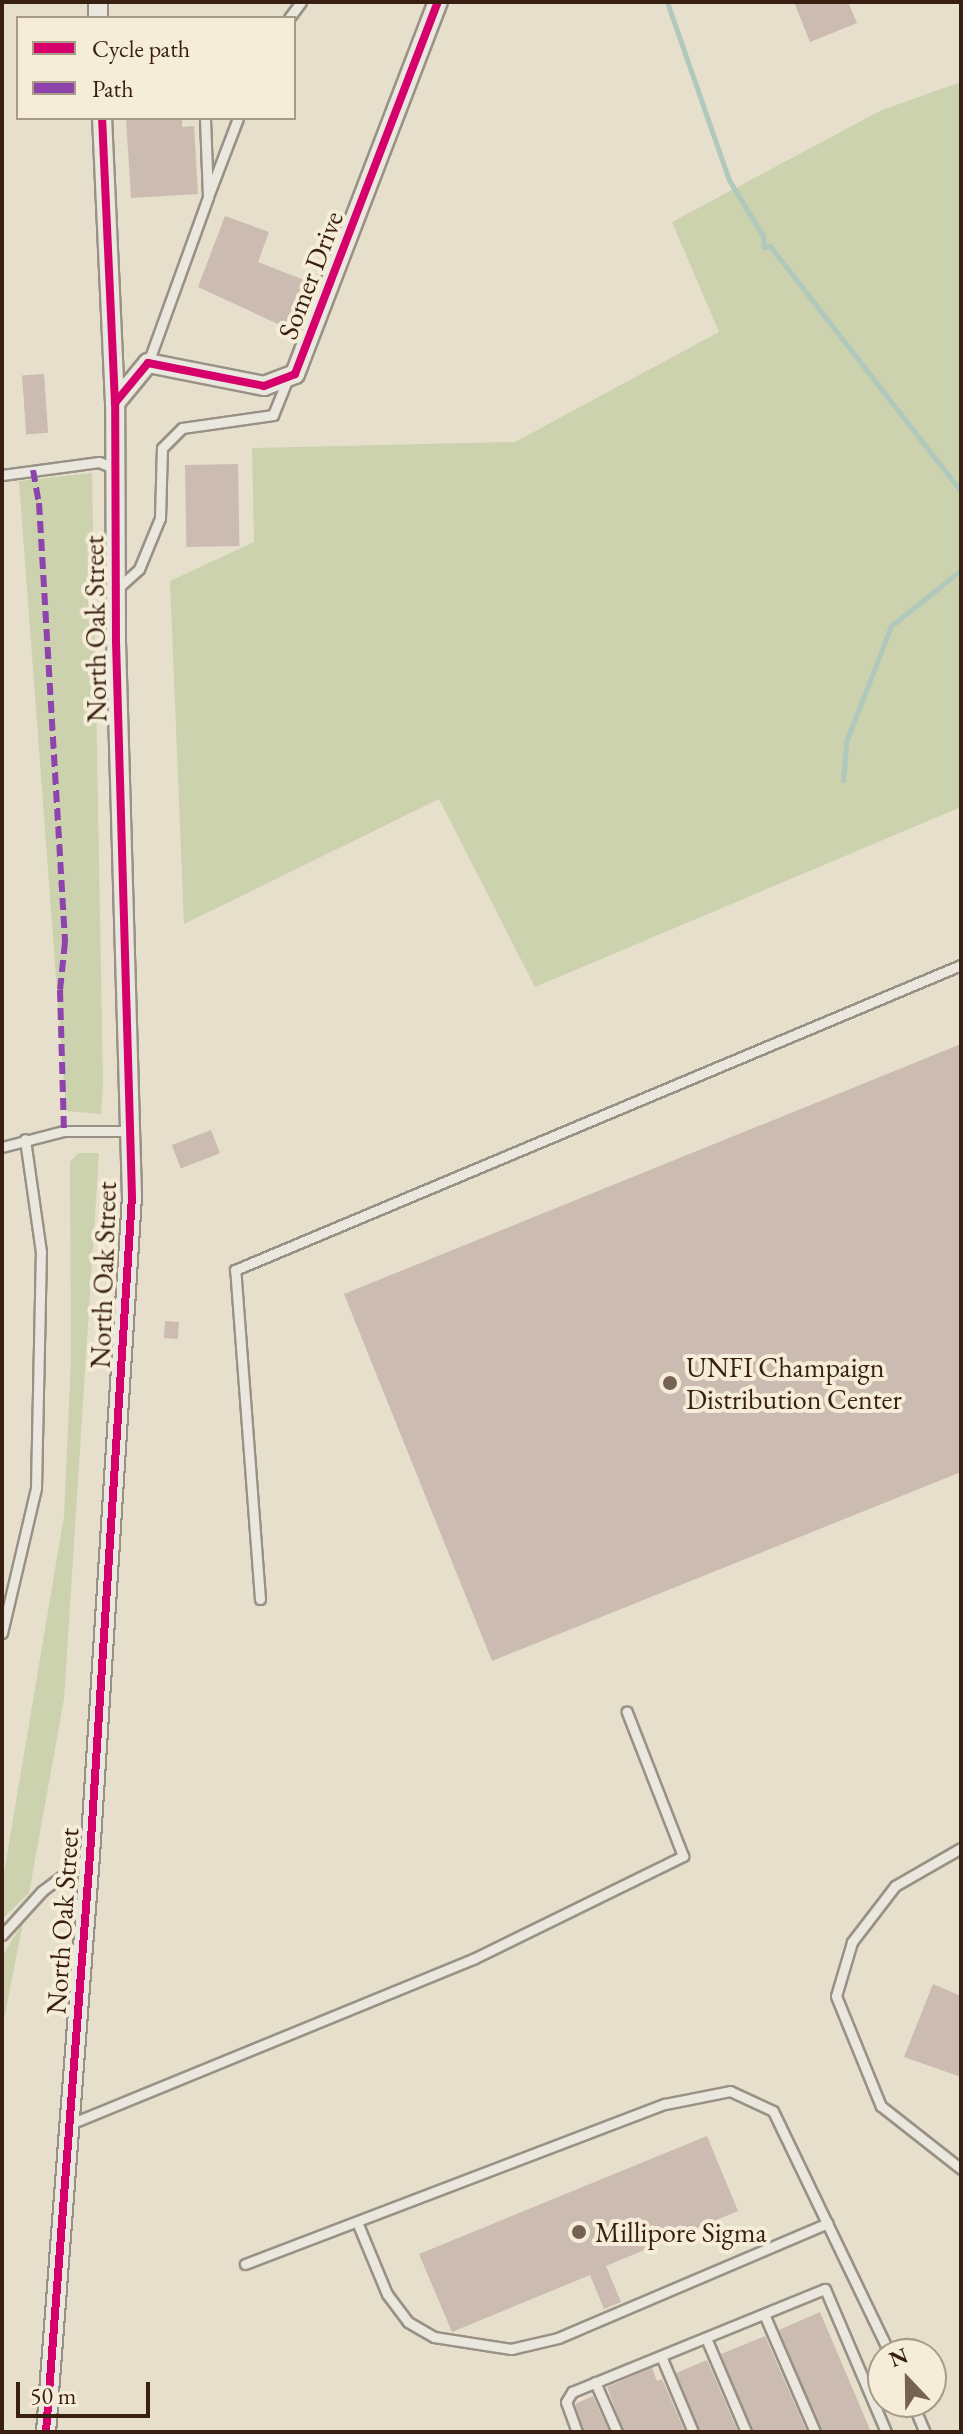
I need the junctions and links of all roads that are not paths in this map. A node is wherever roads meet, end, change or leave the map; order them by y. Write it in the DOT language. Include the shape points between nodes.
graph roads {
  1 [pos="438,2"];
  2 [pos="102,120"];
  3 [pos="205,120"];
  4 [pos="237,120"];
  5 [pos="208,197"];
  6 [pos="148,363"];
  7 [pos="289,377"];
  8 [pos="115,403"];
  9 [pos="116,469"];
  10 [pos="2,475"];
  11 [pos="115,590"];
  12 [pos="961,965"];
  13 [pos="127,1131"];
  14 [pos="25,1139"];
  15 [pos="2,1147"];
  16 [pos="260,1599"];
  17 [pos="2,1633"];
  18 [pos="627,1712"];
  19 [pos="961,1848"];
  20 [pos="90,1855"];
  21 [pos="2,1935"];
  22 [pos="68,2125"];
  23 [pos="961,2169"];
  24 [pos="357,2222"];
  25 [pos="828,2223"];
  26 [pos="245,2264"];
  27 [pos="764,2314"];
  28 [pos="706,2338"];
  29 [pos="882,2338"];
  30 [pos="661,2356"];
  31 [pos="595,2382"];
  32 [pos="46,2432"];
  33 [pos="577,2432"];
  34 [pos="617,2432"];
  35 [pos="693,2432"];
  36 [pos="746,2432"];
  37 [pos="815,2432"];
  38 [pos="886,2432"];
  1 -- 7 [label="street, Somer Drive" via="295,374"];
  2 -- 8 [label="street, North Oak Street"];
  3 -- 5 [label="lane"];
  4 -- 5 [label="lane"];
  5 -- 6 [label="lane"];
  6 -- 7 [label="street, Somer Drive" via="264,386"];
  6 -- 8 [label="street"];
  7 -- 11 [label="lane" via="273,415 182,428 162,448 160,518 139,569"];
  8 -- 9 [label="street, North Oak Street"];
  9 -- 10 [label="lane" via="99,462"];
  9 -- 11 [label="street, North Oak Street"];
  11 -- 13 [label="street, North Oak Street"];
  12 -- 16 [label="lane" via="235,1270"];
  13 -- 14 [label="lane" via="64,1131"];
  13 -- 20 [label="street, North Oak Street" via="132,1197"];
  14 -- 15 [label="lane"];
  14 -- 17 [label="lane" via="41,1252 36,1488"];
  18 -- 22 [label="lane" via="683,1856 473,1959"];
  19 -- 23 [label="lane" via="895,1886 852,1942 836,1996 881,2106"];
  20 -- 21 [label="lane" via="42,1891"];
  20 -- 22 [label="street, North Oak Street"];
  22 -- 32 [label="street, North Oak Street"];
  24 -- 25 [label="lane" via="387,2294 408,2322 434,2337 511,2349 558,2338"];
  24 -- 25 [label="lane" via="665,2104 730,2091 773,2111"];
  24 -- 26 [label="lane"];
  25 -- 29 [label="lane"];
  27 -- 28 [label="lane"];
  27 -- 37 [label="lane"];
  27 -- 38 [label="lane" via="825,2289"];
  28 -- 30 [label="lane"];
  28 -- 36 [label="lane"];
  30 -- 31 [label="lane"];
  30 -- 35 [label="lane"];
  31 -- 33 [label="lane" via="572,2392 566,2402"];
  31 -- 34 [label="lane"];
}
